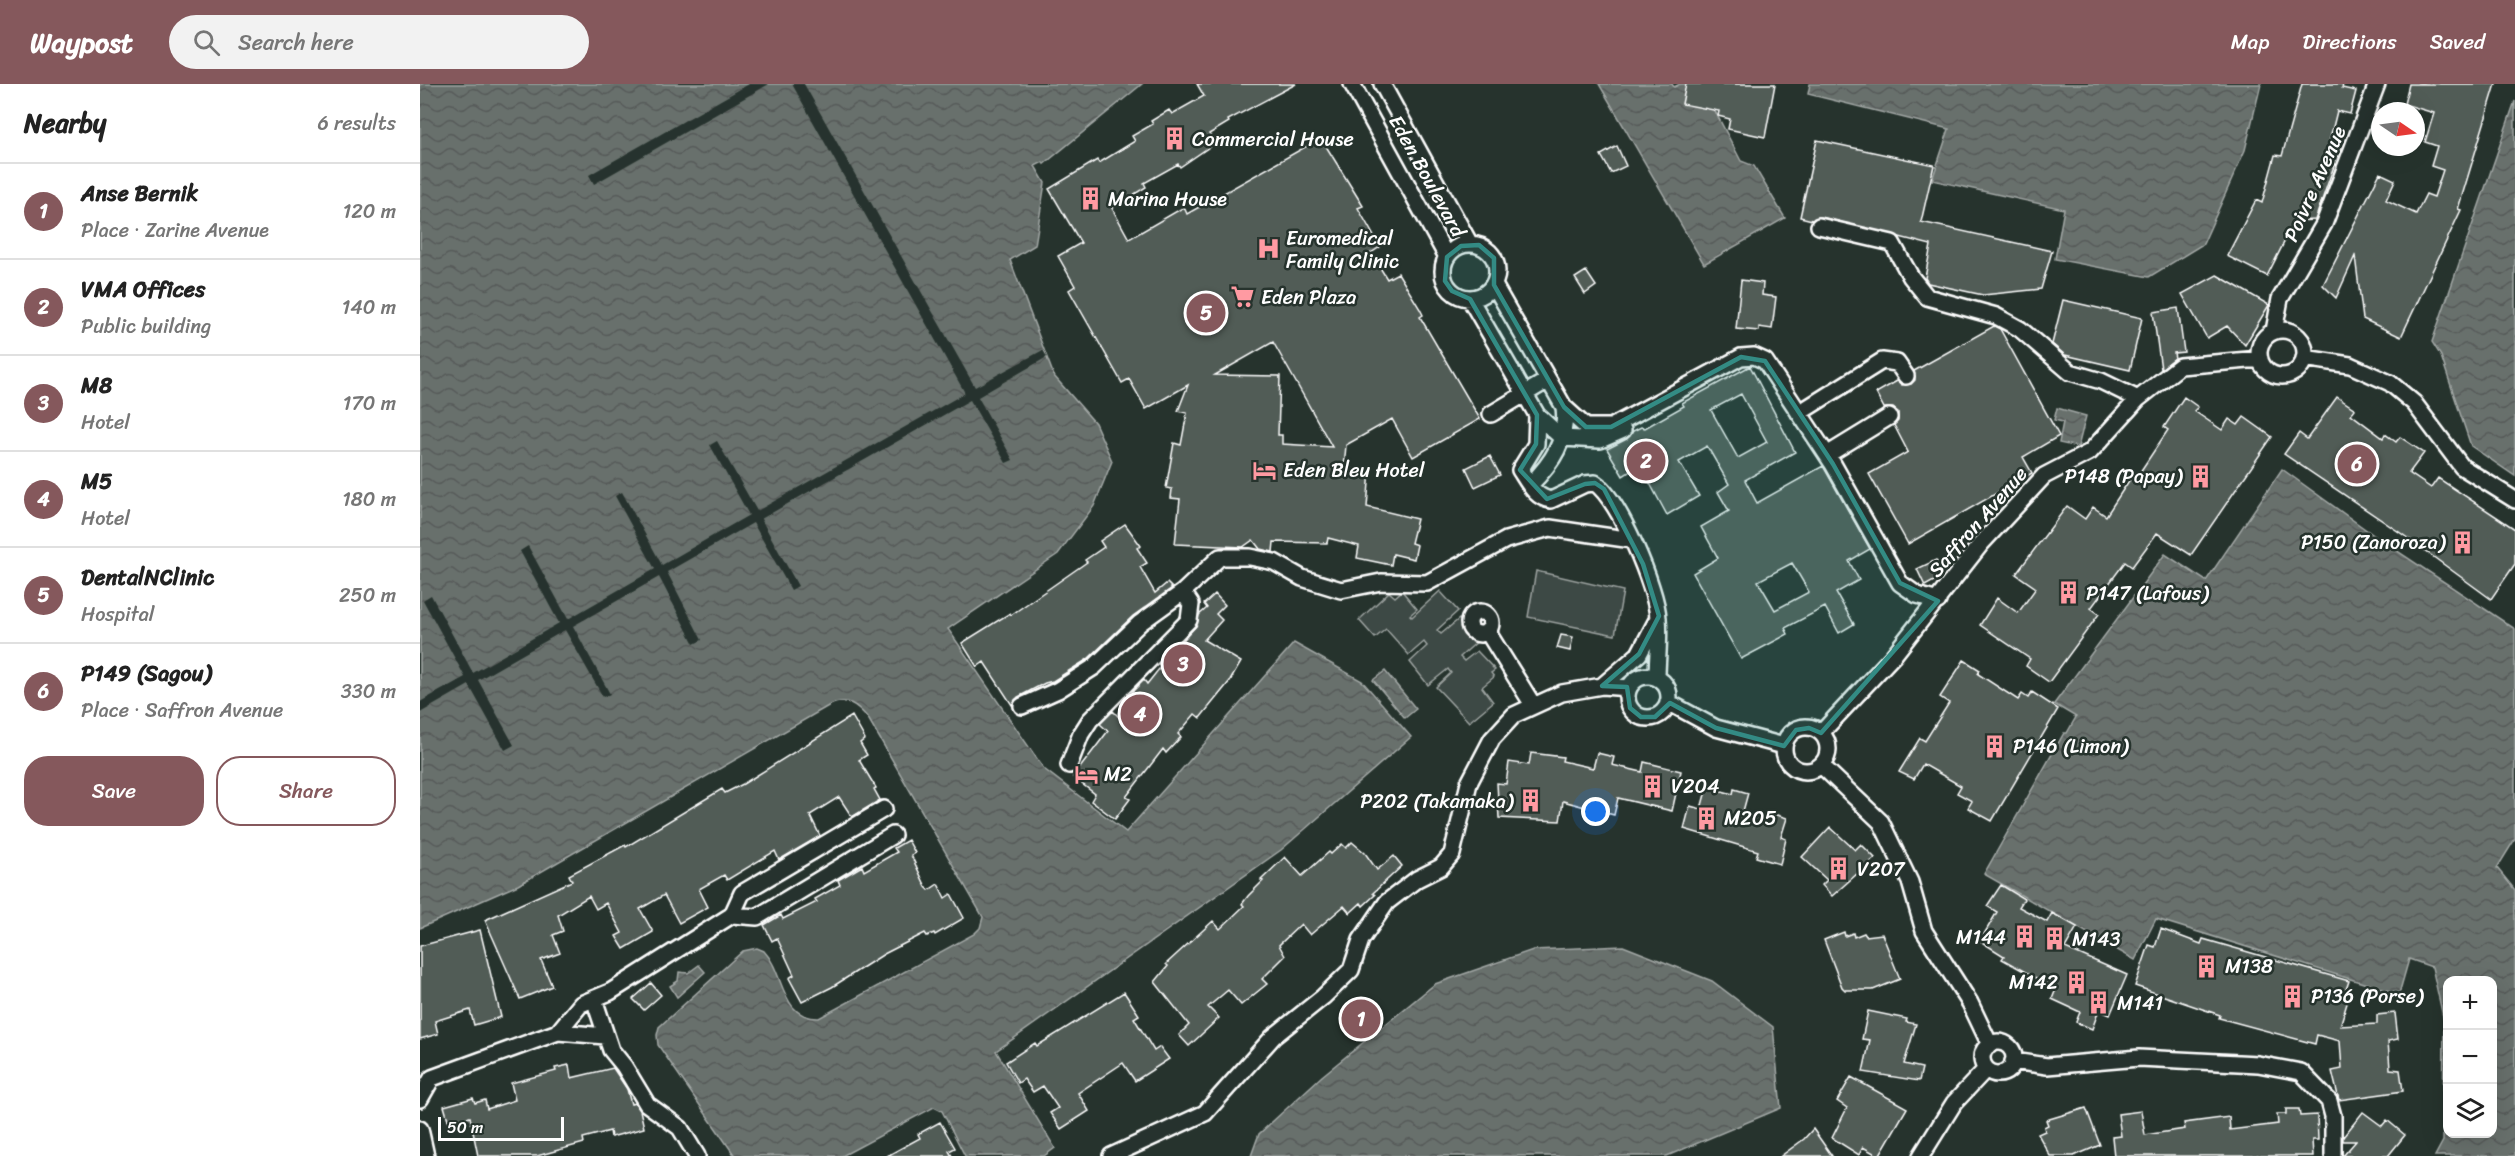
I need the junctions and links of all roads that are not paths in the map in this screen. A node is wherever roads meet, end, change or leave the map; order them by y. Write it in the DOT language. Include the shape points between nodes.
graph roads {
  1 [pos="1352,84"];
  2 [pos="1382,84"];
  3 [pos="2377,84"];
  4 [pos="1819,226"];
  5 [pos="1470,244"];
  6 [pos="1447,257"];
  7 [pos="1494,285"];
  8 [pos="1470,299"];
  9 [pos="2274,331"];
  10 [pos="2304,358"];
  11 [pos="2260,359"];
  12 [pos="1906,376"];
  13 [pos="1548,380"];
  14 [pos="1692,383"];
  15 [pos="1525,393"];
  16 [pos="2138,399"];
  17 [pos="1564,407"];
  18 [pos="1799,413"];
  19 [pos="1491,414"];
  20 [pos="1537,414"];
  21 [pos="1889,417"];
  22 [pos="1562,438"];
  23 [pos="1827,455"];
  24 [pos="1530,485"];
  25 [pos="2515,500"];
  26 [pos="1632,540"];
  27 [pos="1183,592"];
  28 [pos="1938,601"];
  29 [pos="1659,616"];
  30 [pos="1487,631"];
  31 [pos="1657,678"];
  32 [pos="1602,686"];
  33 [pos="1629,688"];
  34 [pos="1668,702"];
  35 [pos="1533,705"];
  36 [pos="1022,706"];
  37 [pos="1821,733"];
  38 [pos="1784,746"];
  39 [pos="1069,765"];
  40 [pos="1821,765"];
  41 [pos="884,809"];
  42 [pos="893,835"];
  43 [pos="732,915"];
  44 [pos="594,999"];
  45 [pos="558,1032"];
  46 [pos="605,1036"];
  47 [pos="1990,1045"];
  48 [pos="2013,1061"];
  49 [pos="1986,1069"];
  50 [pos="420,1099"];
  51 [pos="420,1130"];
  52 [pos="426,1156"];
  53 [pos="697,1156"];
  54 [pos="1112,1156"];
  55 [pos="1921,1156"];
  56 [pos="2333,1156"];
  1 -- 6 [label="street, Eden Boulevard"];
  2 -- 5 [label="street, Eden Boulevard"];
  3 -- 9 [label="street, Poivre Avenue" via="2324,224 2280,298"];
  4 -- 16 [label="street" via="1892,243 1927,297 1996,316 2020,329 2070,372 2101,381"];
  5 -- 6 [label="street, Eden Boulevard" via="1453,250"];
  5 -- 7 [label="street, Eden Boulevard" via="1488,250 1494,258"];
  6 -- 8 [label="street, Eden Boulevard" via="1443,268 1445,281 1452,291"];
  7 -- 8 [label="street"];
  7 -- 13 [label="street, Eden Boulevard"];
  8 -- 15 [label="street, Eden Boulevard"];
  9 -- 10 [label="street" via="2288,331 2300,338"];
  9 -- 11 [label="street" via="2260,345"];
  10 -- 11 [label="street" via="2297,371 2282,376 2268,372"];
  10 -- 25 [label="street" via="2350,365 2390,383 2414,404 2462,466"];
  11 -- 16 [label="street, Saffron Avenue" via="2180,366"];
  12 -- 18 [label="street" via="1897,363 1882,361"];
  13 -- 15 [label="street"];
  13 -- 17 [label="street, Eden Boulevard"];
  14 -- 17 [label="street, Eden Boulevard" via="1611,427 1586,427"];
  14 -- 18 [label="street" via="1741,357 1754,356 1765,361"];
  14 -- 22 [label="street" via="1637,423 1600,440"];
  15 -- 19 [label="street"];
  15 -- 20 [label="street, Eden Boulevard"];
  16 -- 28 [label="street, Saffron Avenue" via="2090,452 2044,476 1980,545"];
  17 -- 22 [label="street"];
  18 -- 23 [label="street"];
  20 -- 22 [label="street, Eden Boulevard"];
  20 -- 24 [label="street" via="1536,444 1520,470"];
  21 -- 23 [label="street"];
  22 -- 24 [label="street" via="1548,467"];
  23 -- 28 [label="street" via="1900,583 1917,595"];
  24 -- 26 [label="street" via="1539,496 1551,500 1595,483 1604,489"];
  26 -- 27 [label="street" via="1550,528 1506,540 1427,584 1381,582 1341,590 1302,578 1274,562 1220,557"];
  26 -- 29 [label="street"];
  27 -- 36 [label="street" via="1140,623 1094,667 1058,690"];
  27 -- 39 [label="street" via="1191,604 1189,620 1090,720"];
  28 -- 37 [label="street, Saffron Avenue"];
  29 -- 31 [label="street"];
  29 -- 32 [label="street" via="1639,654"];
  30 -- 35 [label="street"];
  31 -- 33 [label="street" via="1644,677"];
  31 -- 34 [label="street" via="1666,688"];
  32 -- 33 [label="street"];
  32 -- 35 [label="street" via="1562,693"];
  33 -- 34 [label="street" via="1630,708 1641,717 1661,714"];
  34 -- 38 [label="street" via="1716,728"];
  35 -- 54 [label="street" via="1514,715 1492,739 1469,783 1452,854 1441,867 1387,902 1361,940 1351,970 1273,1037 1205,1113"];
  37 -- 38 [label="street" via="1809,728 1796,730"];
  37 -- 40 [label="street" via="1827,746"];
  38 -- 40 [label="street" via="1787,761 1799,771 1807,772"];
  40 -- 47 [label="street" via="1881,822 1910,882 1924,932 1970,1003"];
  41 -- 43 [label="street" via="742,893"];
  42 -- 43 [label="street" via="757,917"];
  43 -- 44 [label="street"];
  44 -- 45 [label="street" via="581,1004"];
  44 -- 46 [label="street"];
  45 -- 46 [label="street"];
  45 -- 50 [label="street" via="432,1078"];
  46 -- 53 [label="street" via="610,1050 647,1104 680,1128"];
  47 -- 48 [label="street" via="2005,1044 2012,1051"];
  47 -- 49 [label="street" via="1982,1056"];
  48 -- 49 [label="street" via="2009,1070 2000,1074"];
  48 -- 56 [label="street" via="2047,1066 2139,1058 2258,1064 2301,1072 2329,1101"];
  49 -- 55 [label="street" via="1954,1103"];
  51 -- 52 [label="street"];
}
